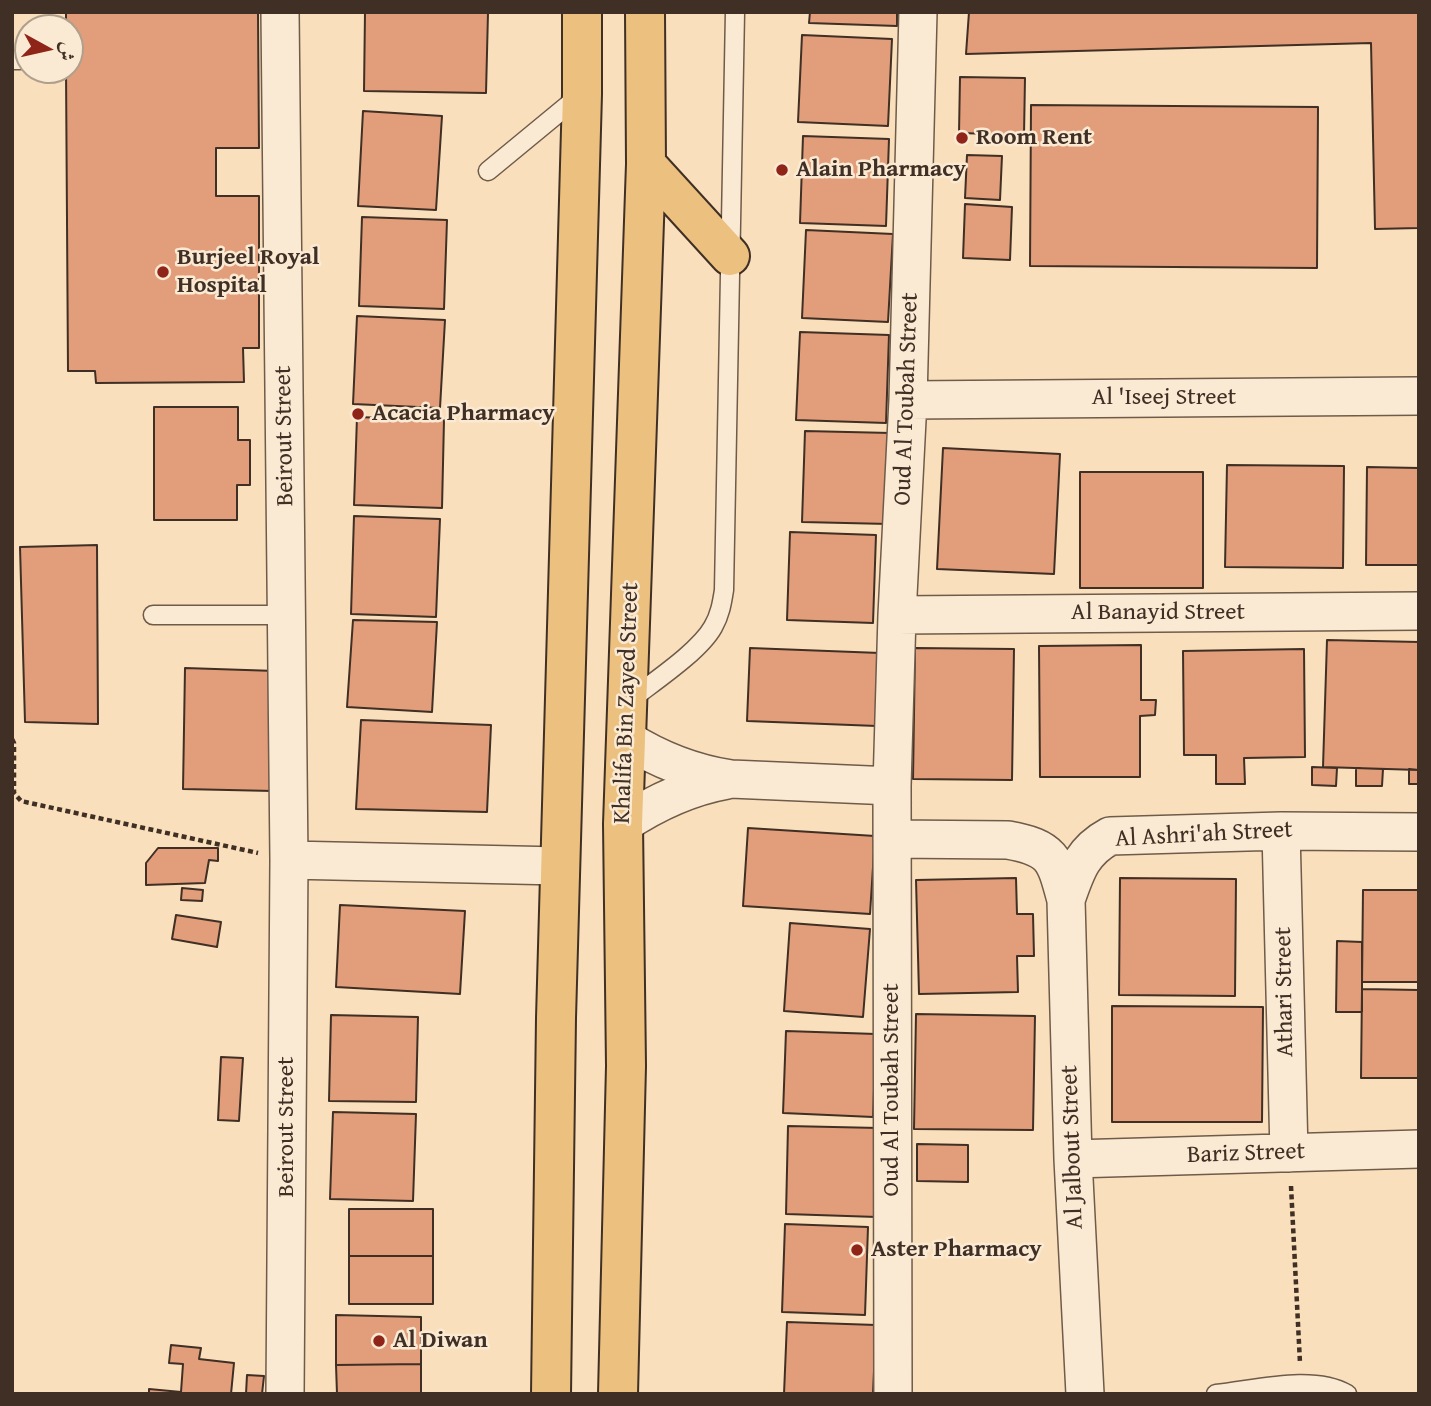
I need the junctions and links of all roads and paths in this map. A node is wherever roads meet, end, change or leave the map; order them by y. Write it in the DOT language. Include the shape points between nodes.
graph roads {
  1 [pos="280,12"];
  2 [pos="582,12"];
  3 [pos="645,12"];
  4 [pos="735,12"];
  5 [pos="918,12"];
  6 [pos="582,94"];
  7 [pos="646,164"];
  8 [pos="488,171"];
  9 [pos="730,256"];
  10 [pos="1419,396"];
  11 [pos="908,400"];
  12 [pos="1419,611"];
  13 [pos="153,615"];
  14 [pos="286,615"];
  15 [pos="897,615"];
  16 [pos="626,721"];
  17 [pos="12,739"];
  18 [pos="731,779"];
  19 [pos="892,786"];
  20 [pos="623,824"];
  21 [pos="1282,831"];
  22 [pos="1419,832"];
  23 [pos="892,839"];
  24 [pos="289,860"];
  25 [pos="560,866"];
  26 [pos="1066,900"];
  27 [pos="1419,1149"];
  28 [pos="1289,1153"];
  29 [pos="1073,1159"];
  30 [pos="1301,1385"];
  31 [pos="285,1394"];
  32 [pos="551,1394"];
  33 [pos="618,1394"];
  34 [pos="893,1394"];
  35 [pos="1084,1394"];
  36 [pos="1216,1394"];
  37 [pos="1348,1394"];
  1 -- 14 [label="street, Beirout Street"];
  2 -- 6 [label="main road"];
  3 -- 7 [label="main road, Khalifa Bin Zayed Street"];
  4 -- 9 [label="lane"];
  5 -- 11 [label="street, Oud Al Toubah Street"];
  6 -- 8 [label="lane"];
  6 -- 25 [label="main road"];
  7 -- 9 [label="main road"];
  7 -- 16 [label="main road, Khalifa Bin Zayed Street"];
  9 -- 16 [label="lane" via="721,610 699,645"];
  10 -- 11 [label="street, Al 'Iseej Street"];
  11 -- 15 [label="street, Oud Al Toubah Street"];
  12 -- 15 [label="street, Al Banayid Street"];
  13 -- 14 [label="lane"];
  14 -- 24 [label="street, Beirout Street"];
  15 -- 19 [label="street, Oud Al Toubah Street"];
  16 -- 18 [label="street" via="675,765"];
  16 -- 20 [label="main road, Khalifa Bin Zayed Street"];
  17 -- 24 [label="path" via="14,793 21,801"];
  18 -- 19 [label="street"];
  18 -- 20 [label="street" via="663,799"];
  19 -- 23 [label="street, Oud Al Toubah Street"];
  20 -- 33 [label="main road, Khalifa Bin Zayed Street" via="626,1066"];
  21 -- 22 [label="street, Al Ashri'ah Street"];
  21 -- 26 [label="street, Al Ashri'ah Street" via="1110,836 1095,844 1083,859"];
  21 -- 28 [label="street, Athari Street"];
  23 -- 26 [label="street" via="1026,843 1043,850 1056,864"];
  23 -- 34 [label="street, Oud Al Toubah Street"];
  24 -- 25 [label="street"];
  24 -- 31 [label="street, Beirout Street"];
  25 -- 32 [label="main road"];
  26 -- 29 [label="street, Al Jalbout Street"];
  27 -- 28 [label="street, Bariz Street"];
  28 -- 29 [label="street, Bariz Street"];
  28 -- 30 [label="path"];
  29 -- 35 [label="street, Al Jalbout Street"];
  30 -- 36 [label="lane"];
  30 -- 37 [label="lane" via="1319,1384"];
}
